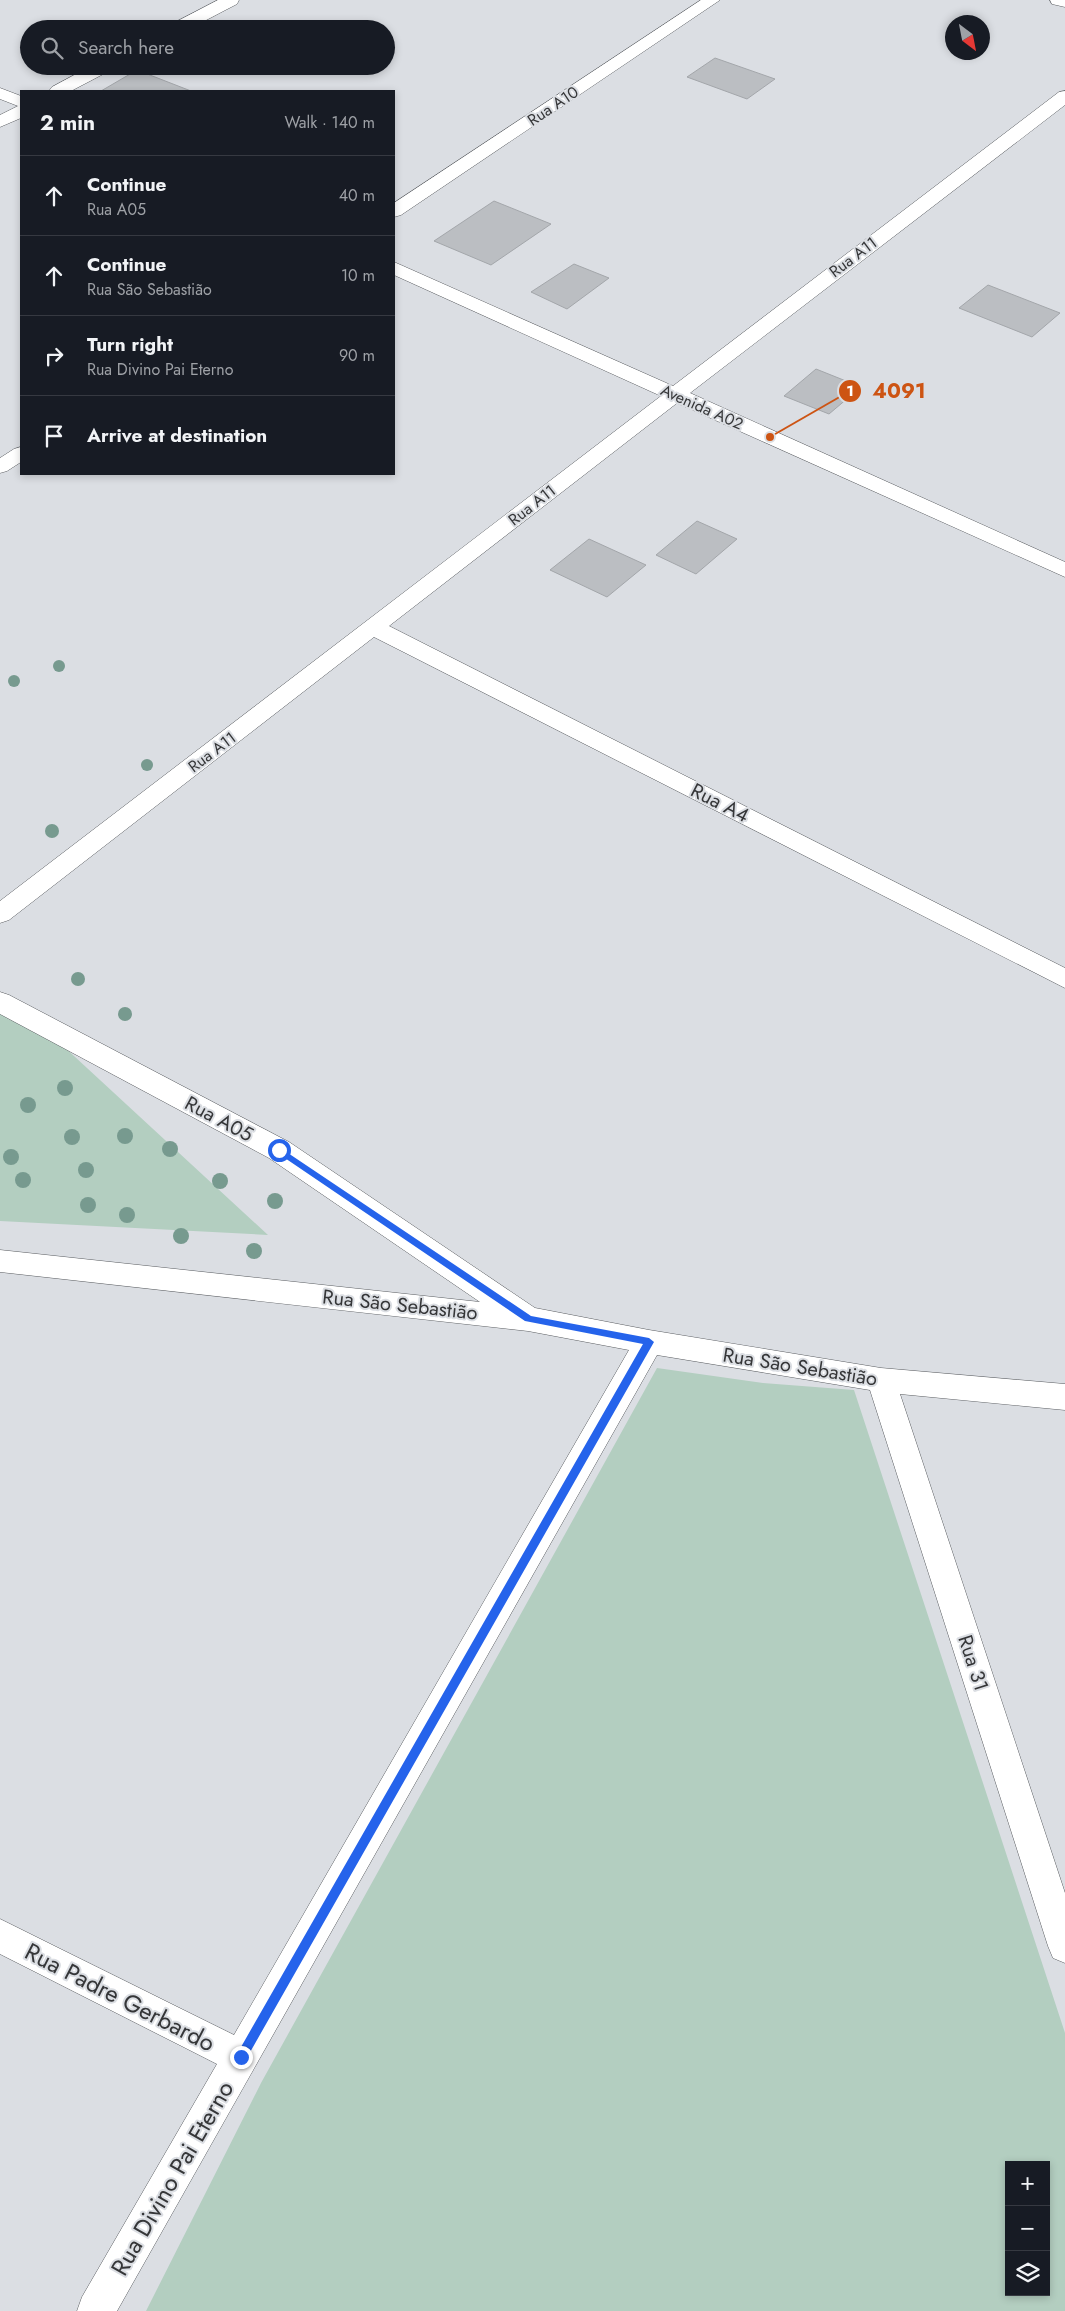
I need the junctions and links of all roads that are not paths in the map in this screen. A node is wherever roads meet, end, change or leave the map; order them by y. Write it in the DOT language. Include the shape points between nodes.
graph roads {
  1 [pos="231,0"];
  2 [pos="712,0"];
  3 [pos="1058,0"];
  4 [pos="1065,2"];
  5 [pos="193,20"];
  6 [pos="88,75"];
  7 [pos="60,90"];
  8 [pos="0,93"];
  9 [pos="1065,96"];
  10 [pos="20,102"];
  11 [pos="20,112"];
  12 [pos="0,122"];
  13 [pos="395,210"];
  14 [pos="395,268"];
  15 [pos="674,394"];
  16 [pos="20,454"];
  17 [pos="0,467"];
  18 [pos="1065,570"];
  19 [pos="374,628"];
  20 [pos="0,914"];
  21 [pos="1065,979"];
  22 [pos="0,1002"];
  23 [pos="0,1261"];
  24 [pos="528,1319"];
  25 [pos="649,1342"];
  26 [pos="881,1380"];
  27 [pos="1065,1398"];
  28 [pos="0,1936"];
  29 [pos="1065,1946"];
  30 [pos="241,2057"];
  31 [pos="96,2311"];
  1 -- 5 [label="street"];
  2 -- 13 [label="street, Rua A10"];
  3 -- 4 [label="street"];
  6 -- 7 [label="street"];
  8 -- 10 [label="street"];
  9 -- 15 [label="street, Rua A11"];
  11 -- 12 [label="street"];
  14 -- 15 [label="street, Avenida A02"];
  15 -- 18 [label="street, Avenida A02"];
  15 -- 19 [label="street, Rua A11"];
  16 -- 17 [label="street"];
  19 -- 20 [label="street, Rua A11"];
  19 -- 21 [label="street, Rua A4"];
  22 -- 24 [label="street, Rua A05" via="279,1150"];
  23 -- 24 [label="street, Rua São Sebastião"];
  24 -- 25 [label="street, Rua São Sebastião"];
  25 -- 26 [label="street, Rua São Sebastião"];
  25 -- 30 [label="street, Rua Divino Pai Eterno"];
  26 -- 27 [label="street, Rua São Sebastião"];
  26 -- 29 [label="street, Rua 31"];
  28 -- 30 [label="street, Rua Padre Gerbardo"];
  30 -- 31 [label="street, Rua Divino Pai Eterno"];
}
